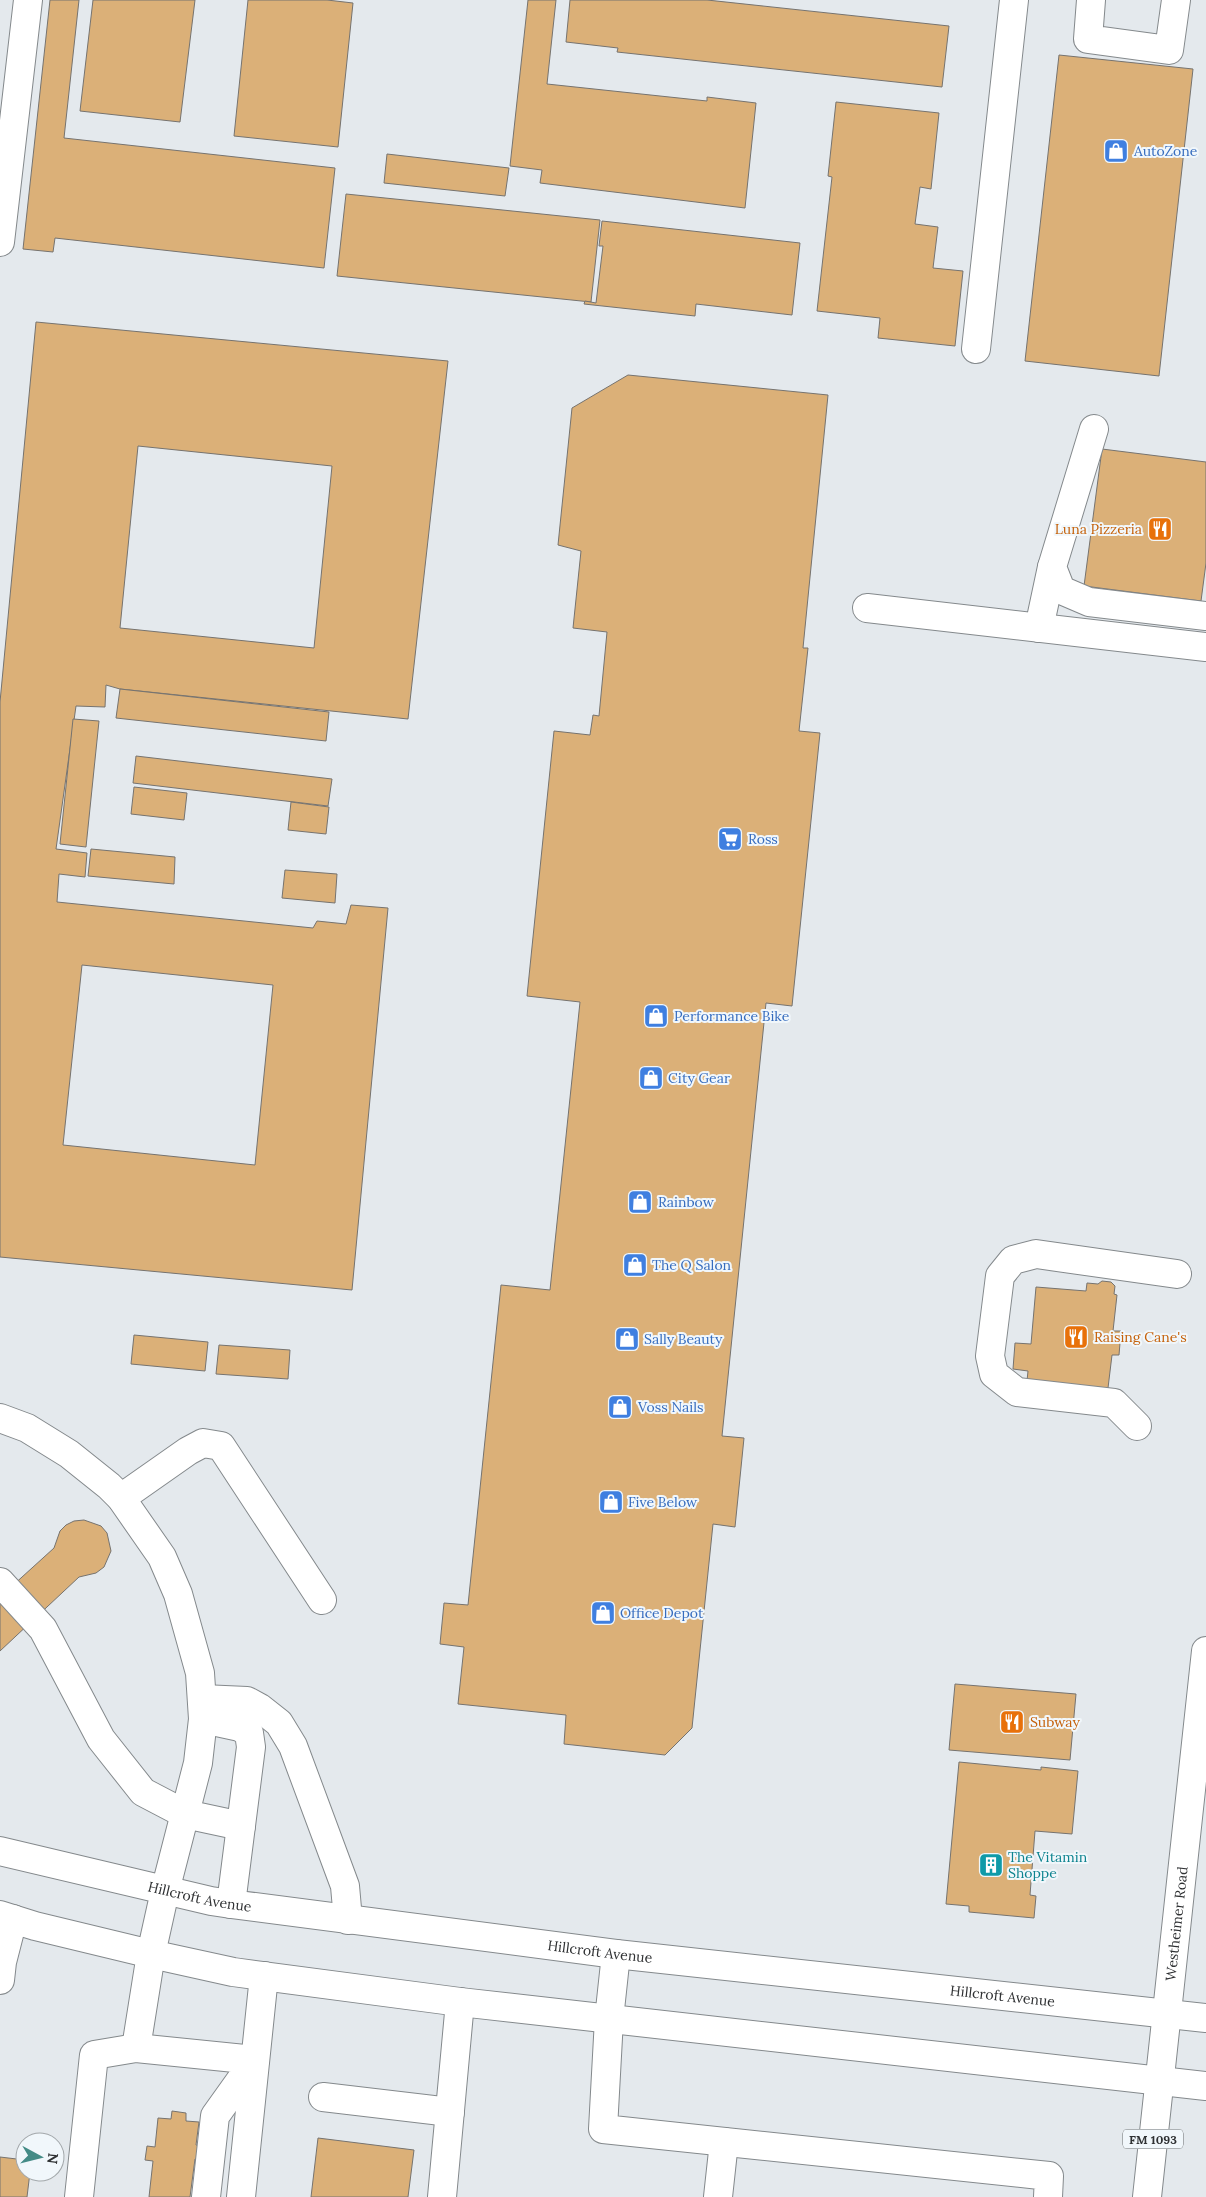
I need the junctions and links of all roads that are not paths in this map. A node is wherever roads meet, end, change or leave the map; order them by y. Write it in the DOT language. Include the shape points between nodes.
graph roads {
  1 [pos="28,0"];
  2 [pos="1014,0"];
  3 [pos="1091,0"];
  4 [pos="1176,0"];
  5 [pos="0,242"];
  6 [pos="976,349"];
  7 [pos="1094,429"];
  8 [pos="1052,567"];
  9 [pos="867,608"];
  10 [pos="1206,616"];
  11 [pos="1038,628"];
  12 [pos="1206,648"];
  13 [pos="1178,1274"];
  14 [pos="0,1418"];
  15 [pos="1136,1426"];
  16 [pos="121,1498"];
  17 [pos="0,1582"];
  18 [pos="322,1600"];
  19 [pos="1206,1651"];
  20 [pos="202,1709"];
  21 [pos="185,1814"];
  22 [pos="241,1826"];
  23 [pos="0,1851"];
  24 [pos="166,1891"];
  25 [pos="231,1904"];
  26 [pos="6,1917"];
  27 [pos="348,1920"];
  28 [pos="151,1954"];
  29 [pos="616,1954"];
  30 [pos="264,1976"];
  31 [pos="0,1980"];
  32 [pos="460,2002"];
  33 [pos="1166,2013"];
  34 [pos="1206,2018"];
  35 [pos="609,2019"];
  36 [pos="136,2048"];
  37 [pos="256,2060"];
  38 [pos="1159,2080"];
  39 [pos="1206,2086"];
  40 [pos="323,2097"];
  41 [pos="450,2112"];
  42 [pos="724,2142"];
  43 [pos="79,2197"];
  44 [pos="206,2197"];
  45 [pos="241,2197"];
  46 [pos="442,2197"];
  47 [pos="718,2197"];
  48 [pos="1048,2197"];
  49 [pos="1147,2197"];
  1 -- 5 [label="main road"];
  2 -- 6 [label="main road"];
  3 -- 4 [label="main road" via="1088,39 1170,50"];
  7 -- 8 [label="main road"];
  8 -- 10 [label="main road" via="1061,590 1088,602"];
  8 -- 11 [label="main road"];
  9 -- 11 [label="main road"];
  11 -- 12 [label="main road"];
  13 -- 15 [label="main road" via="1036,1254 1013,1260 1000,1276 990,1356 994,1374 1017,1392 1114,1403"];
  14 -- 16 [label="main road" via="27,1428 69,1454"];
  16 -- 18 [label="main road" via="203,1443 221,1446"];
  16 -- 20 [label="main road" via="162,1557 178,1594 200,1673"];
  17 -- 21 [label="main road" via="43,1628 101,1739 143,1792"];
  19 -- 33 [label="main road, Westheimer Road / FM 1093"];
  20 -- 21 [label="main road" via="198,1763"];
  20 -- 22 [label="main road" via="249,1733 251,1747"];
  20 -- 27 [label="main road" via="247,1702 279,1723 293,1746 346,1886"];
  21 -- 22 [label="main road"];
  21 -- 24 [label="main road"];
  22 -- 25 [label="main road"];
  23 -- 24 [label="main road, Hillcroft Avenue"];
  24 -- 25 [label="main road, Hillcroft Avenue"];
  24 -- 28 [label="main road"];
  25 -- 27 [label="main road, Hillcroft Avenue"];
  26 -- 28 [label="main road"];
  26 -- 31 [label="main road"];
  27 -- 29 [label="main road, Hillcroft Avenue"];
  28 -- 30 [label="main road"];
  28 -- 36 [label="main road"];
  29 -- 33 [label="main road, Hillcroft Avenue"];
  29 -- 35 [label="main road"];
  30 -- 32 [label="main road"];
  30 -- 37 [label="main road"];
  32 -- 35 [label="main road"];
  32 -- 41 [label="main road"];
  33 -- 34 [label="main road, Hillcroft Avenue"];
  33 -- 38 [label="main road, Westheimer Road / FM 1093"];
  35 -- 38 [label="main road"];
  35 -- 42 [label="main road" via="603,2129"];
  36 -- 37 [label="main road"];
  36 -- 43 [label="main road" via="94,2055"];
  37 -- 44 [label="main road" via="216,2116"];
  37 -- 45 [label="main road"];
  38 -- 39 [label="main road"];
  38 -- 49 [label="main road, Westheimer Road / FM 1093"];
  40 -- 41 [label="main road"];
  41 -- 46 [label="main road"];
  42 -- 47 [label="main road"];
  42 -- 48 [label="main road" via="1050,2176"];
}
